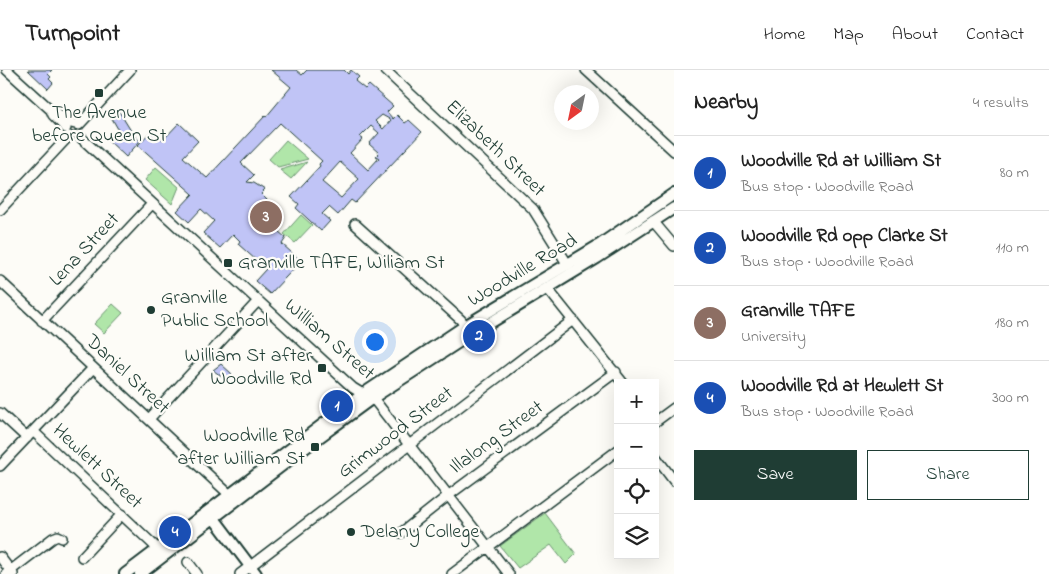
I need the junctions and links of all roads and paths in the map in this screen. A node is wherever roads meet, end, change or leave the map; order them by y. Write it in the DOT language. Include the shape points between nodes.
graph roads {
  1 [pos="7,70"];
  2 [pos="130,70"];
  3 [pos="385,70"];
  4 [pos="586,70"];
  5 [pos="73,129"];
  6 [pos="674,150"];
  7 [pos="674,194"];
  8 [pos="152,204"];
  9 [pos="674,208"];
  10 [pos="0,210"];
  11 [pos="653,221"];
  12 [pos="355,224"];
  13 [pos="674,246"];
  14 [pos="568,264"];
  15 [pos="0,281"];
  16 [pos="546,288"];
  17 [pos="258,301"];
  18 [pos="573,320"];
  19 [pos="42,321"];
  20 [pos="465,326"];
  21 [pos="93,368"];
  22 [pos="616,372"];
  23 [pos="620,379"];
  24 [pos="367,397"];
  25 [pos="674,408"];
  26 [pos="0,413"];
  27 [pos="148,419"];
  28 [pos="659,419"];
  29 [pos="33,431"];
  30 [pos="27,438"];
  31 [pos="410,445"];
  32 [pos="614,453"];
  33 [pos="659,461"];
  34 [pos="0,466"];
  35 [pos="674,481"];
  36 [pos="230,495"];
  37 [pos="449,495"];
  38 [pos="122,514"];
  39 [pos="212,515"];
  40 [pos="401,533"];
  41 [pos="62,538"];
  42 [pos="488,546"];
  43 [pos="158,549"];
  44 [pos="0,557"];
  45 [pos="82,557"];
  46 [pos="188,562"];
  47 [pos="253,570"];
  48 [pos="10,573"];
  49 [pos="125,574"];
  50 [pos="140,574"];
  51 [pos="197,574"];
  52 [pos="240,574"];
  53 [pos="452,574"];
  54 [pos="509,574"];
  1 -- 5 [label="street, William Street" via="51,110 57,111"];
  2 -- 5 [label="street"];
  3 -- 14 [label="street, Elizabeth Street" via="533,209"];
  4 -- 6 [label="street"];
  5 -- 8 [label="street, William Street"];
  5 -- 10 [label="street"];
  7 -- 14 [label="main road, Woodville Road"];
  8 -- 17 [label="street, William Street"];
  8 -- 19 [label="street, Lena Street"];
  9 -- 11 [label="main road, Woodville Road"];
  11 -- 13 [label="street"];
  11 -- 16 [label="main road, Woodville Road"];
  12 -- 20 [label="street"];
  14 -- 20 [label="main road, Woodville Road"];
  15 -- 19 [label="street, Daniel Street"];
  16 -- 18 [label="street"];
  16 -- 24 [label="main road, Woodville Road"];
  17 -- 24 [label="street, William Street" via="352,388"];
  17 -- 27 [label="street"];
  18 -- 22 [label="street"];
  18 -- 31 [label="street, Grimwood Street"];
  19 -- 21 [label="street, Daniel Street"];
  20 -- 24 [label="main road, Woodville Road"];
  21 -- 27 [label="street, Daniel Street"];
  21 -- 29 [label="street"];
  22 -- 23 [label="street"];
  22 -- 37 [label="street, Illalong Street"];
  24 -- 31 [label="street, William Street" via="376,402"];
  24 -- 36 [label="main road, Woodville Road"];
  24 -- 39 [label="main road, Woodville Road" via="318,438"];
  25 -- 28 [label="street"];
  26 -- 30 [label="street, Hewlett Street"];
  27 -- 36 [label="street, Daniel Street"];
  29 -- 30 [label="street"];
  29 -- 38 [label="street, Hewlett Street"];
  30 -- 34 [label="street"];
  31 -- 37 [label="street, William Street"];
  31 -- 47 [label="street, Grimwood Street"];
  32 -- 42 [label="street"];
  33 -- 35 [label="street"];
  36 -- 39 [label="main road, Woodville Road"];
  37 -- 40 [label="street, Illalong Street"];
  37 -- 42 [label="street, William Street"];
  38 -- 43 [label="street, Hewlett Street"];
  38 -- 45 [label="street"];
  39 -- 43 [label="main road, Woodville Road"];
  39 -- 47 [label="main road"];
  39 -- 50 [label="main road, Woodville Road"];
  41 -- 48 [label="street" via="53,538"];
  42 -- 53 [label="street"];
  42 -- 54 [label="street, William Street"];
  43 -- 49 [label="main road, Woodville Road"];
  44 -- 48 [label="street"];
  46 -- 51 [label="street"];
  47 -- 52 [label="street, Grimwood Street"];
}
